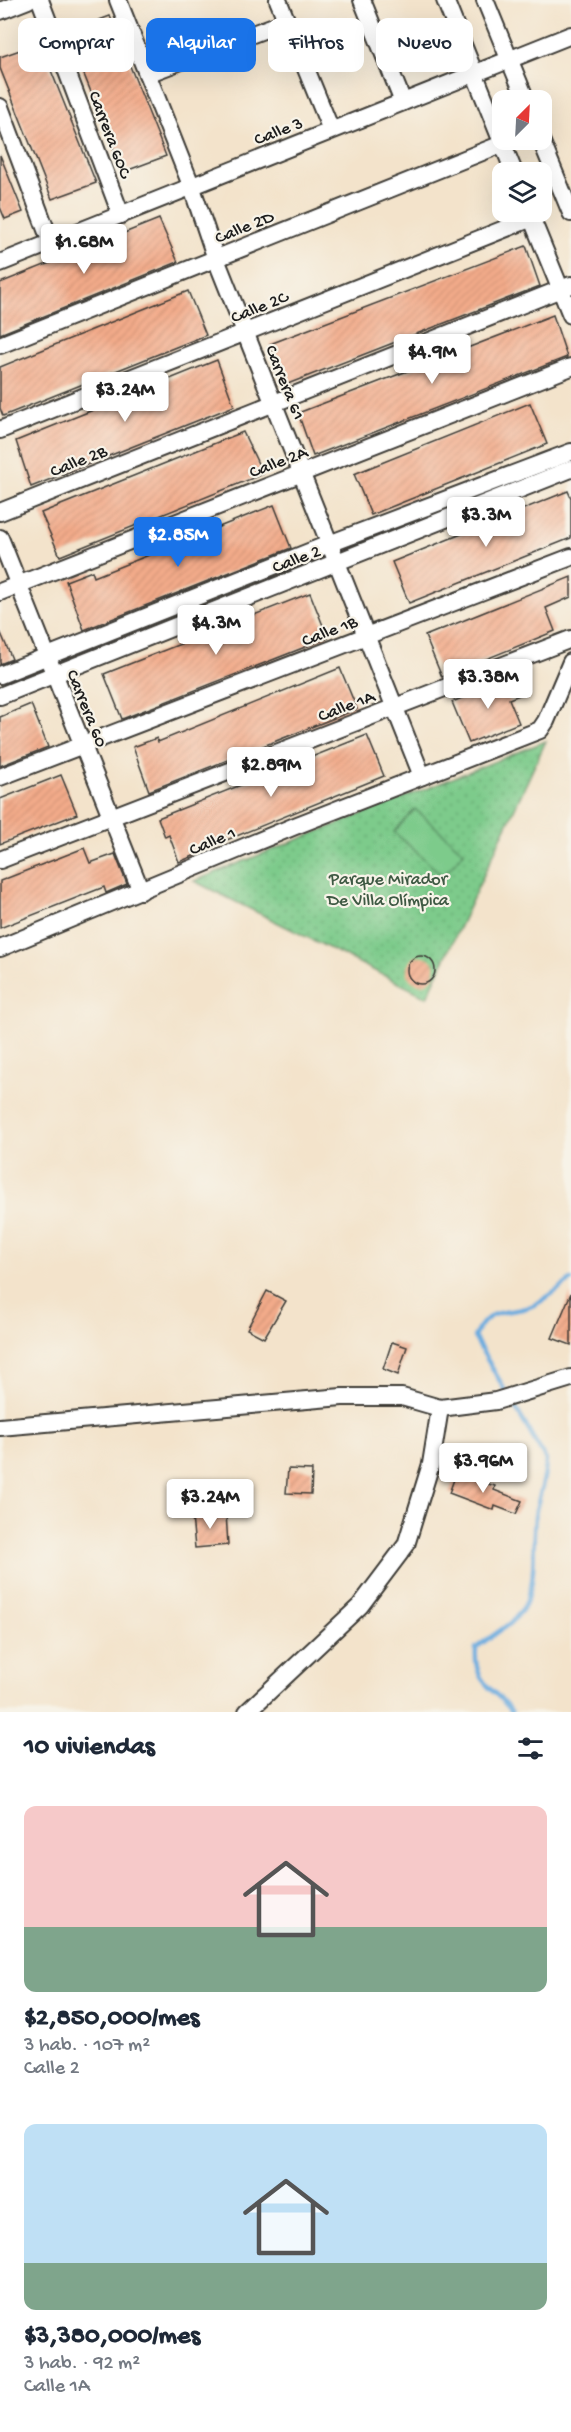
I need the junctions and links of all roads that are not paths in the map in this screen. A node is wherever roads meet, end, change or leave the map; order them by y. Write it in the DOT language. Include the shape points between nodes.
graph roads {
  1 [pos="28,0"];
  2 [pos="40,0"];
  3 [pos="118,0"];
  4 [pos="278,0"];
  5 [pos="362,0"];
  6 [pos="445,0"];
  7 [pos="485,0"];
  8 [pos="0,11"];
  9 [pos="285,18"];
  10 [pos="268,28"];
  11 [pos="571,35"];
  12 [pos="510,60"];
  13 [pos="307,72"];
  14 [pos="147,74"];
  15 [pos="474,74"];
  16 [pos="522,90"];
  17 [pos="403,102"];
  18 [pos="0,107"];
  19 [pos="492,119"];
  20 [pos="331,130"];
  21 [pos="492,148"];
  22 [pos="545,150"];
  23 [pos="191,185"];
  24 [pos="571,213"];
  25 [pos="121,215"];
  26 [pos="514,222"];
  27 [pos="534,222"];
  28 [pos="51,243"];
  29 [pos="216,259"];
  30 [pos="0,263"];
  31 [pos="566,287"];
  32 [pos="571,315"];
  33 [pos="245,332"];
  34 [pos="0,345"];
  35 [pos="571,367"];
  36 [pos="273,403"];
  37 [pos="0,430"];
  38 [pos="571,452"];
  39 [pos="571,469"];
  40 [pos="301,473"];
  41 [pos="0,512"];
  42 [pos="0,538"];
  43 [pos="330,544"];
  44 [pos="571,557"];
  45 [pos="337,563"];
  46 [pos="18,585"];
  47 [pos="0,592"];
  48 [pos="367,637"];
  49 [pos="571,639"];
  50 [pos="46,656"];
  51 [pos="571,662"];
  52 [pos="53,674"];
  53 [pos="0,675"];
  54 [pos="0,696"];
  55 [pos="395,707"];
  56 [pos="81,745"];
  57 [pos="422,776"];
  58 [pos="0,777"];
  59 [pos="110,817"];
  60 [pos="0,860"];
  61 [pos="141,891"];
  62 [pos="0,948"];
  63 [pos="571,1378"];
  64 [pos="440,1408"];
  65 [pos="0,1427"];
  66 [pos="247,1712"];
  1 -- 8 [label="street"];
  2 -- 25 [label="street, Carrera 60C"];
  3 -- 14 [label="street, Carrera 61"];
  4 -- 9 [label="street"];
  5 -- 17 [label="street"];
  6 -- 15 [label="street"];
  7 -- 12 [label="street"];
  10 -- 14 [label="street"];
  11 -- 12 [label="street, Calle 3"];
  12 -- 15 [label="street, Calle 3"];
  12 -- 16 [label="street"];
  13 -- 20 [label="street"];
  14 -- 23 [label="street, Carrera 61"];
  15 -- 17 [label="street, Calle 3"];
  15 -- 19 [label="street"];
  17 -- 20 [label="street, Calle 3"];
  18 -- 28 [label="street"];
  20 -- 23 [label="street, Calle 3"];
  21 -- 29 [label="street, Calle 2D"];
  22 -- 24 [label="street"];
  23 -- 25 [label="street, Calle 3"];
  23 -- 29 [label="street, Carrera 61"];
  25 -- 28 [label="street, Calle 3"];
  26 -- 33 [label="street, Calle 2C"];
  27 -- 31 [label="street"];
  28 -- 30 [label="street, Calle 3"];
  29 -- 33 [label="street, Carrera 61"];
  29 -- 34 [label="street, Calle 2D"];
  31 -- 32 [label="street"];
  31 -- 36 [label="street, Calle 2B"];
  33 -- 36 [label="street, Carrera 61"];
  33 -- 37 [label="street, Calle 2C"];
  35 -- 40 [label="street, Calle 2A"];
  36 -- 40 [label="street, Carrera 61"];
  36 -- 41 [label="street, Calle 2B"];
  38 -- 43 [label="street, Calle 2"];
  39 -- 45 [label="street, Calle 2"];
  40 -- 43 [label="street, Carrera 61"];
  40 -- 46 [label="street, Calle 2A"];
  42 -- 46 [label="street, Carrera 60"];
  43 -- 45 [label="street, Carrera 61"];
  43 -- 50 [label="street, Calle 2"];
  44 -- 48 [label="street, Calle 1B"];
  45 -- 48 [label="street, Carrera 61"];
  45 -- 52 [label="street, Calle 2"];
  46 -- 47 [label="street, Calle 2A"];
  46 -- 50 [label="street, Carrera 60"];
  48 -- 55 [label="street, Carrera 61"];
  48 -- 56 [label="street, Calle 1B"];
  49 -- 55 [label="street, Calle 1A"];
  50 -- 52 [label="street, Carrera 60"];
  50 -- 53 [label="street, Calle 2"];
  51 -- 57 [label="street, Calle 1" via="540,730"];
  52 -- 54 [label="street, Calle 2"];
  52 -- 56 [label="street, Carrera 60"];
  55 -- 57 [label="street, Carrera 61"];
  55 -- 59 [label="street, Calle 1A"];
  56 -- 58 [label="street, Calle 1B"];
  56 -- 59 [label="street, Carrera 60"];
  57 -- 61 [label="street, Calle 1"];
  59 -- 60 [label="street, Calle 1A"];
  59 -- 61 [label="street, Carrera 60"];
  61 -- 62 [label="street, Calle 1"];
  63 -- 64 [label="street" via="496,1401"];
  64 -- 65 [label="street" via="402,1397 342,1397"];
  64 -- 66 [label="street" via="431,1464 406,1545 360,1606"];
}
